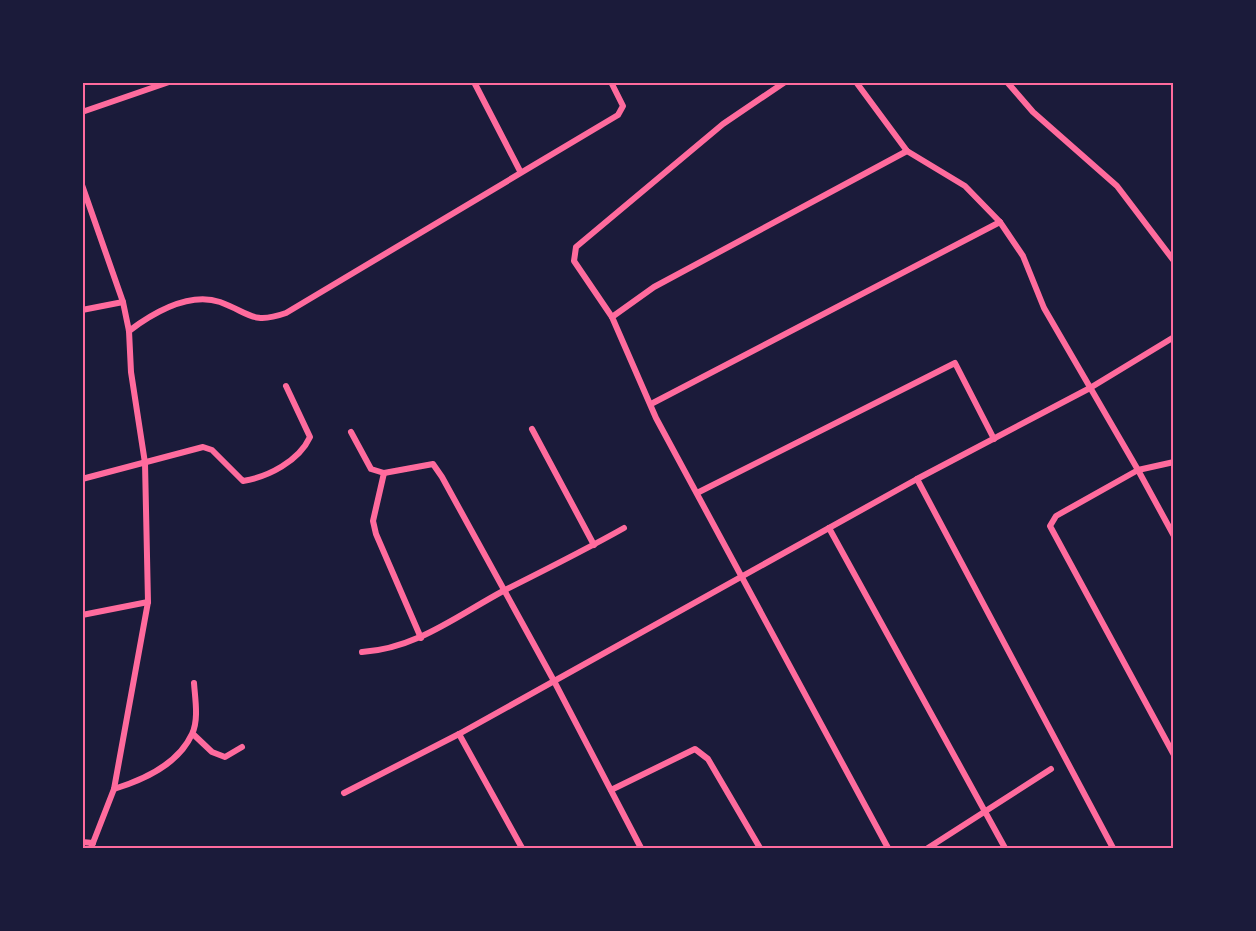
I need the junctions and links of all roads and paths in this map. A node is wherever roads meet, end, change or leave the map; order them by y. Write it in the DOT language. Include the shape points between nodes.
graph roads {
  1 [pos="169,82"];
  2 [pos="474,82"];
  3 [pos="611,82"];
  4 [pos="785,82"];
  5 [pos="856,82"];
  6 [pos="1007,82"];
  7 [pos="82,112"];
  8 [pos="907,151"];
  9 [pos="520,171"];
  10 [pos="82,184"];
  11 [pos="1000,222"];
  12 [pos="1173,261"];
  13 [pos="123,302"];
  14 [pos="82,310"];
  15 [pos="612,317"];
  16 [pos="129,331"];
  17 [pos="1173,337"];
  18 [pos="286,386"];
  19 [pos="1090,388"];
  20 [pos="651,404"];
  21 [pos="532,429"];
  22 [pos="351,432"];
  23 [pos="994,439"];
  24 [pos="1173,462"];
  25 [pos="145,463"];
  26 [pos="1138,470"];
  27 [pos="384,473"];
  28 [pos="82,479"];
  29 [pos="917,480"];
  30 [pos="699,492"];
  31 [pos="624,528"];
  32 [pos="829,528"];
  33 [pos="1173,536"];
  34 [pos="594,545"];
  35 [pos="742,576"];
  36 [pos="503,591"];
  37 [pos="148,602"];
  38 [pos="82,615"];
  39 [pos="421,638"];
  40 [pos="362,652"];
  41 [pos="554,681"];
  42 [pos="194,683"];
  43 [pos="193,734"];
  44 [pos="459,734"];
  45 [pos="242,747"];
  46 [pos="1173,755"];
  47 [pos="1051,770"];
  48 [pos="114,789"];
  49 [pos="611,790"];
  50 [pos="344,793"];
  51 [pos="985,811"];
  52 [pos="82,842"];
  53 [pos="92,846"];
  54 [pos="522,849"];
  55 [pos="641,849"];
  56 [pos="760,849"];
  57 [pos="888,849"];
  58 [pos="927,849"];
  59 [pos="1005,849"];
  60 [pos="1113,849"];
  1 -- 7 [label="street"];
  2 -- 9 [label="street"];
  3 -- 9 [label="street" via="623,106 618,115"];
  4 -- 15 [label="street" via="723,124 576,247 574,261"];
  5 -- 8 [label="street"];
  6 -- 12 [label="street" via="1033,112 1117,186"];
  8 -- 11 [label="street" via="965,186"];
  8 -- 15 [label="street" via="654,287"];
  9 -- 16 [label="street" via="286,313 256,320 219,302 196,301 168,306"];
  10 -- 13 [label="street"];
  11 -- 19 [label="street" via="1023,256 1044,308"];
  11 -- 20 [label="street"];
  13 -- 14 [label="street"];
  13 -- 16 [label="street"];
  15 -- 20 [label="street"];
  16 -- 25 [label="street"];
  17 -- 19 [label="street"];
  18 -- 25 [label="street" via="310,437 305,446 261,478 243,481 212,450 203,447"];
  19 -- 23 [label="street"];
  19 -- 26 [label="street"];
  20 -- 30 [label="street"];
  21 -- 34 [label="street"];
  22 -- 27 [label="street" via="371,469"];
  23 -- 29 [label="street"];
  23 -- 30 [label="street" via="955,363"];
  24 -- 26 [label="street"];
  25 -- 28 [label="street"];
  25 -- 37 [label="street"];
  26 -- 33 [label="street"];
  26 -- 46 [label="street" via="1056,516 1050,526"];
  27 -- 36 [label="street" via="433,464"];
  27 -- 39 [label="street" via="373,521"];
  29 -- 32 [label="street"];
  29 -- 60 [label="street"];
  30 -- 35 [label="street"];
  31 -- 34 [label="street"];
  32 -- 35 [label="street"];
  32 -- 51 [label="street"];
  34 -- 36 [label="street"];
  35 -- 41 [label="street"];
  35 -- 57 [label="street"];
  36 -- 39 [label="street"];
  36 -- 41 [label="street"];
  37 -- 38 [label="street"];
  37 -- 48 [label="street"];
  39 -- 40 [label="street" via="386,651"];
  41 -- 44 [label="street"];
  41 -- 49 [label="street"];
  42 -- 43 [label="street"];
  43 -- 45 [label="street" via="225,758"];
  43 -- 48 [label="street" via="166,765 142,781"];
  44 -- 50 [label="street"];
  44 -- 54 [label="street"];
  47 -- 51 [label="street"];
  48 -- 53 [label="street"];
  49 -- 55 [label="street"];
  49 -- 56 [label="street" via="695,749 708,759"];
  51 -- 58 [label="street"];
  51 -- 59 [label="street"];
  52 -- 53 [label="street"];
}
